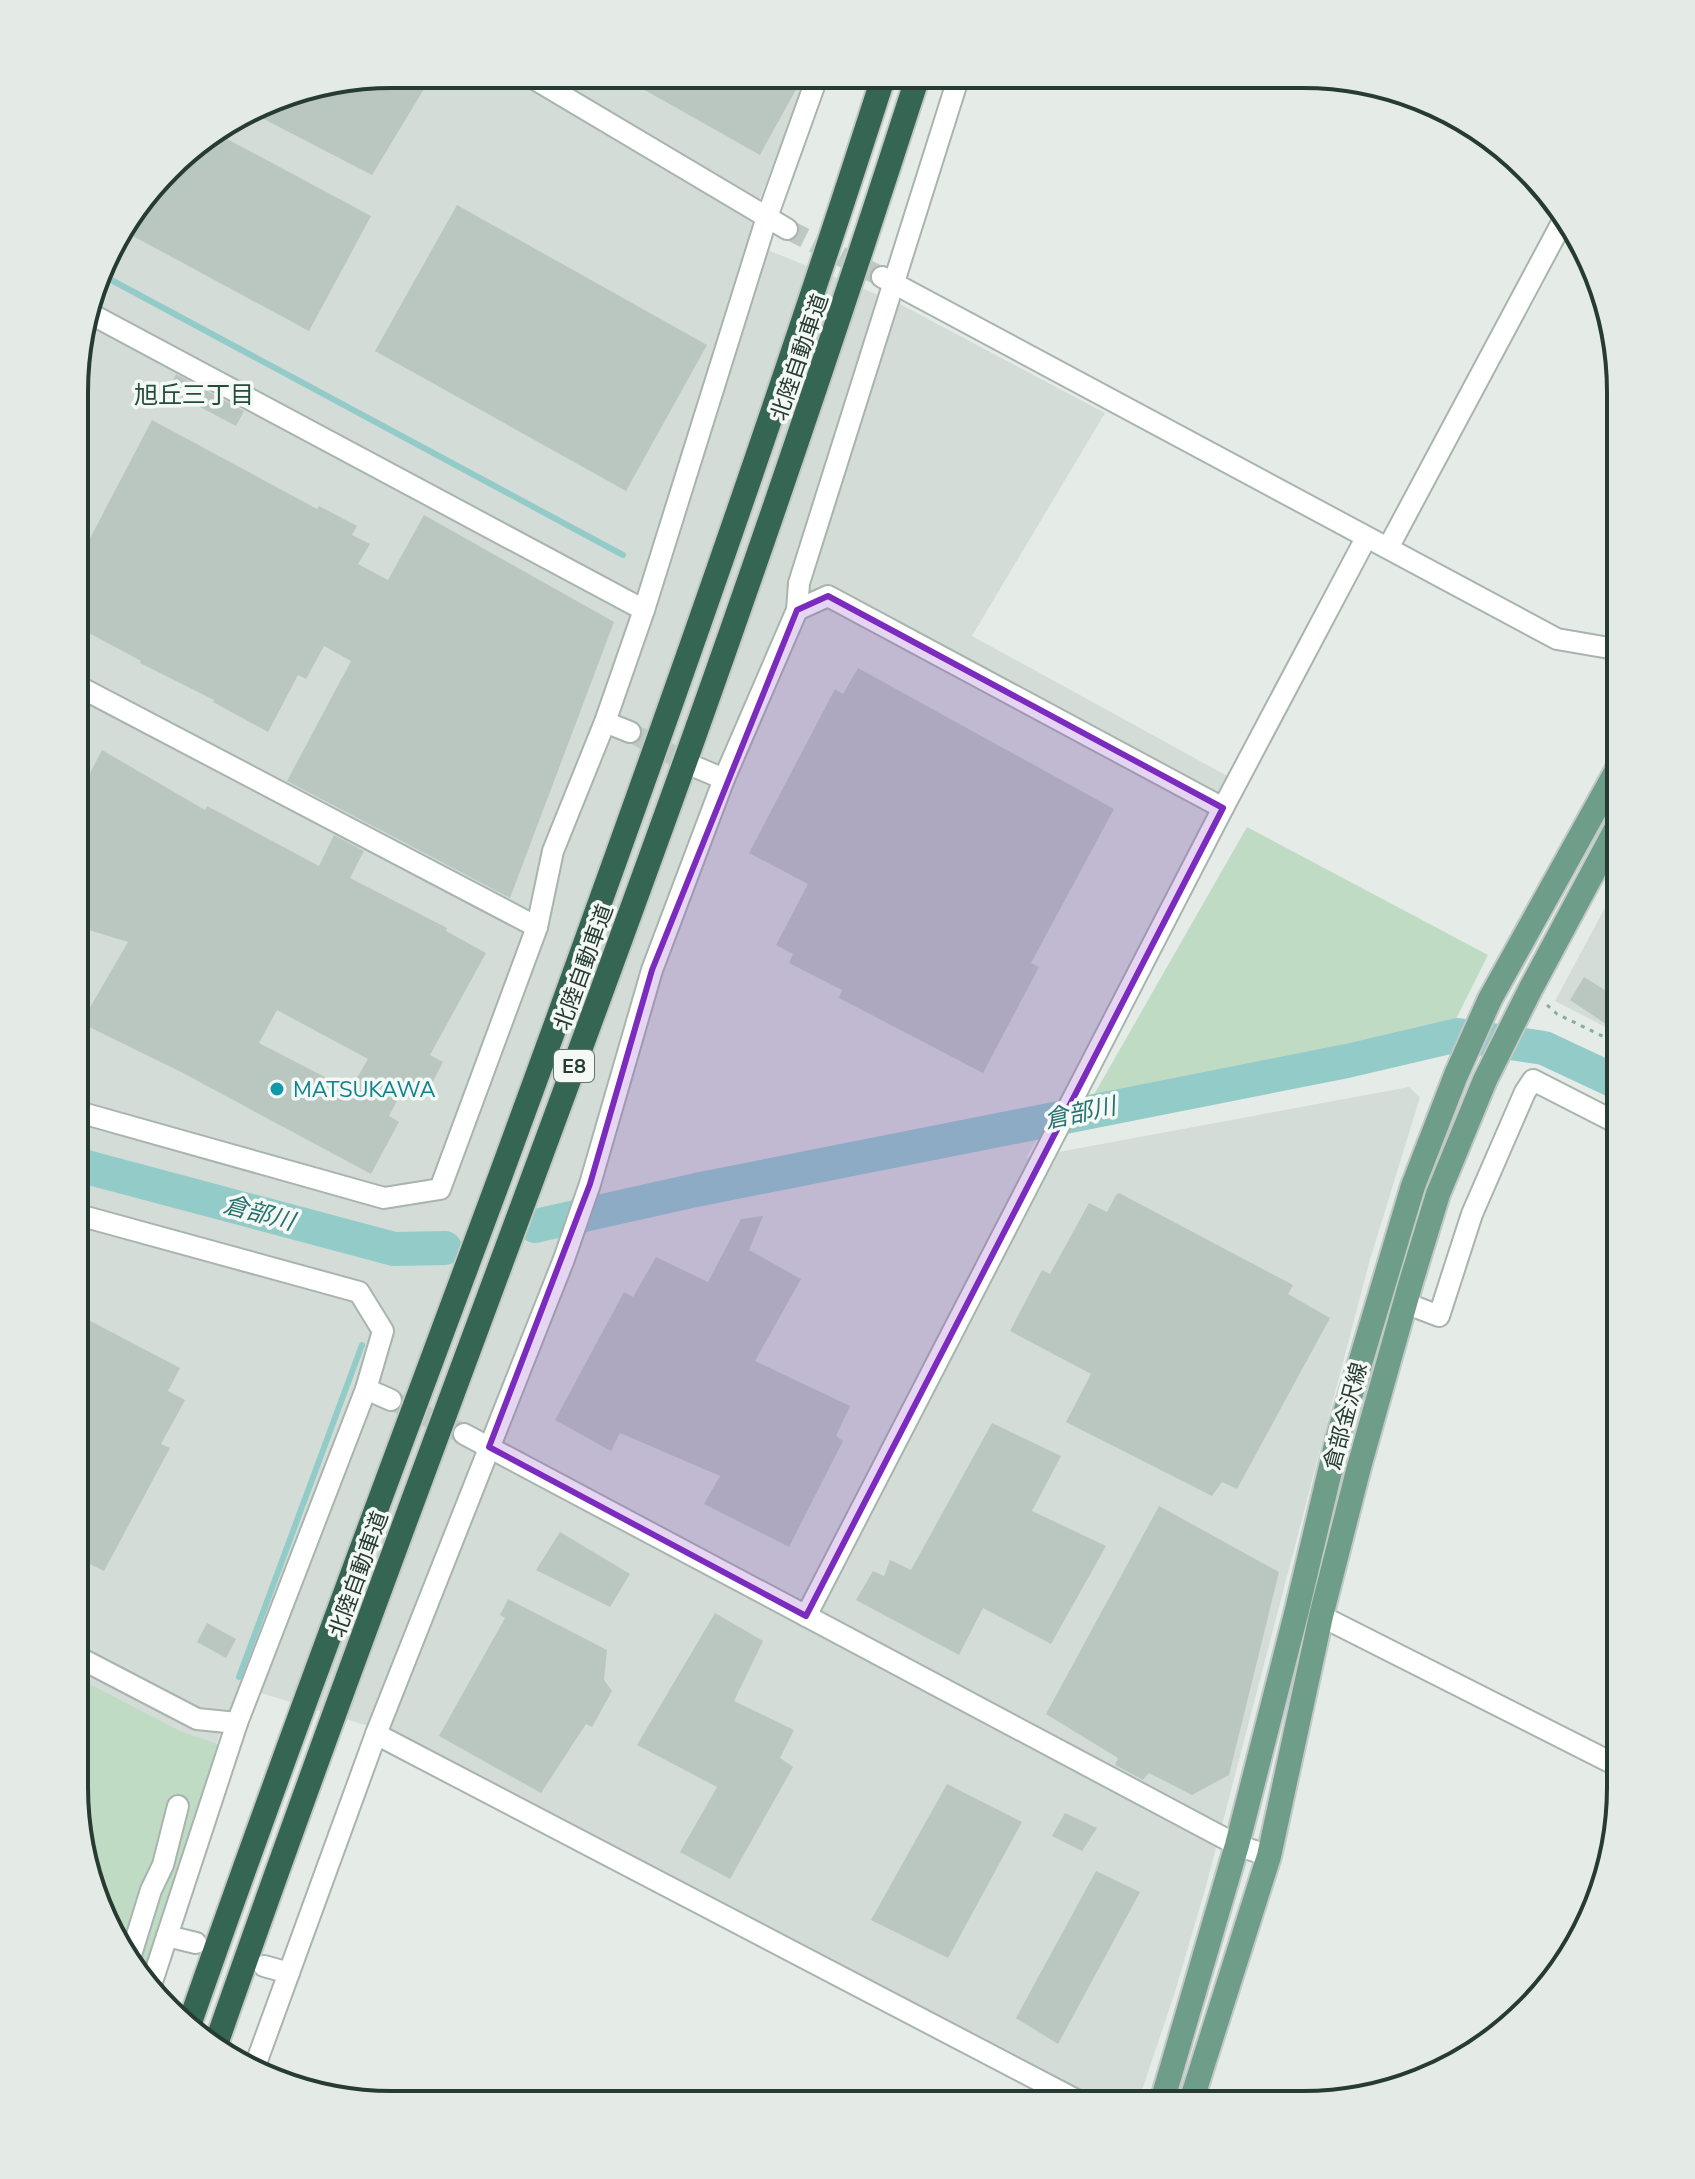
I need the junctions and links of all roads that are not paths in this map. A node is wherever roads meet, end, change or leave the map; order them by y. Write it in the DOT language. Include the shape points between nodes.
graph roads {
  1 [pos="550,88"];
  2 [pos="813,88"];
  3 [pos="880,88"];
  4 [pos="914,88"];
  5 [pos="955,88"];
  6 [pos="767,217"];
  7 [pos="1559,228"];
  8 [pos="787,229"];
  9 [pos="888,280"];
  10 [pos="97,317"];
  11 [pos="1366,538"];
  12 [pos="1388,548"];
  13 [pos="644,610"];
  14 [pos="797,610"];
  15 [pos="1607,648"];
  16 [pos="88,691"];
  17 [pos="605,722"];
  18 [pos="630,732"];
  19 [pos="698,768"];
  20 [pos="724,779"];
  21 [pos="1607,788"];
  22 [pos="1223,808"];
  23 [pos="1607,846"];
  24 [pos="537,927"];
  25 [pos="88,1115"];
  26 [pos="1607,1118"];
  27 [pos="88,1218"];
  28 [pos="1405,1303"];
  29 [pos="366,1389"];
  30 [pos="391,1400"];
  31 [pos="464,1434"];
  32 [pos="489,1447"];
  33 [pos="806,1616"];
  34 [pos="1321,1616"];
  35 [pos="88,1662"];
  36 [pos="237,1723"];
  37 [pos="376,1734"];
  38 [pos="1607,1760"];
  39 [pos="178,1806"];
  40 [pos="1237,1845"];
  41 [pos="1269,1856"];
  42 [pos="167,1936"];
  43 [pos="196,1943"];
  44 [pos="133,1946"];
  45 [pos="264,1966"];
  46 [pos="289,1973"];
  47 [pos="154,1976"];
  48 [pos="192,2017"];
  49 [pos="219,2037"];
  50 [pos="257,2060"];
  51 [pos="1059,2091"];
  52 [pos="1165,2091"];
  53 [pos="1194,2091"];
  1 -- 6 [label="street"];
  2 -- 6 [label="street"];
  3 -- 48 [label="highway, 北陸自動車道 / E8" via="671,705"];
  4 -- 49 [label="highway, 北陸自動車道 / E8" via="695,734"];
  5 -- 9 [label="street"];
  6 -- 8 [label="street"];
  6 -- 13 [label="street"];
  7 -- 12 [label="street"];
  9 -- 11 [label="street"];
  9 -- 14 [label="street" via="799,583"];
  10 -- 13 [label="street"];
  11 -- 12 [label="street"];
  11 -- 22 [label="street"];
  12 -- 15 [label="street" via="1557,639"];
  13 -- 17 [label="street"];
  14 -- 20 [label="street"];
  14 -- 22 [label="street" via="828,596"];
  16 -- 24 [label="street"];
  17 -- 18 [label="street"];
  17 -- 24 [label="street" via="553,851"];
  19 -- 20 [label="street"];
  20 -- 32 [label="street" via="652,970 564,1259"];
  21 -- 40 [label="main road, 倉部金沢線" via="1490,999 1413,1186 1338,1437"];
  22 -- 33 [label="street"];
  23 -- 28 [label="main road, 倉部金沢線" via="1485,1080 1438,1194"];
  24 -- 25 [label="street" via="440,1189 384,1198"];
  26 -- 28 [label="street" via="1533,1080 1472,1214 1439,1316"];
  27 -- 29 [label="street" via="359,1292 383,1331"];
  28 -- 34 [label="main road, 倉部金沢線"];
  29 -- 30 [label="street"];
  29 -- 36 [label="street"];
  31 -- 32 [label="street"];
  32 -- 33 [label="street"];
  32 -- 37 [label="street"];
  33 -- 40 [label="street"];
  34 -- 38 [label="street"];
  34 -- 41 [label="main road, 倉部金沢線"];
  35 -- 36 [label="street" via="197,1719"];
  36 -- 42 [label="street"];
  37 -- 46 [label="street"];
  37 -- 51 [label="street"];
  39 -- 44 [label="street"];
  40 -- 41 [label="street"];
  40 -- 52 [label="main road, 倉部金沢線"];
  41 -- 53 [label="main road, 倉部金沢線"];
  42 -- 43 [label="street"];
  42 -- 47 [label="street"];
  45 -- 46 [label="street"];
  46 -- 50 [label="street"];
}
